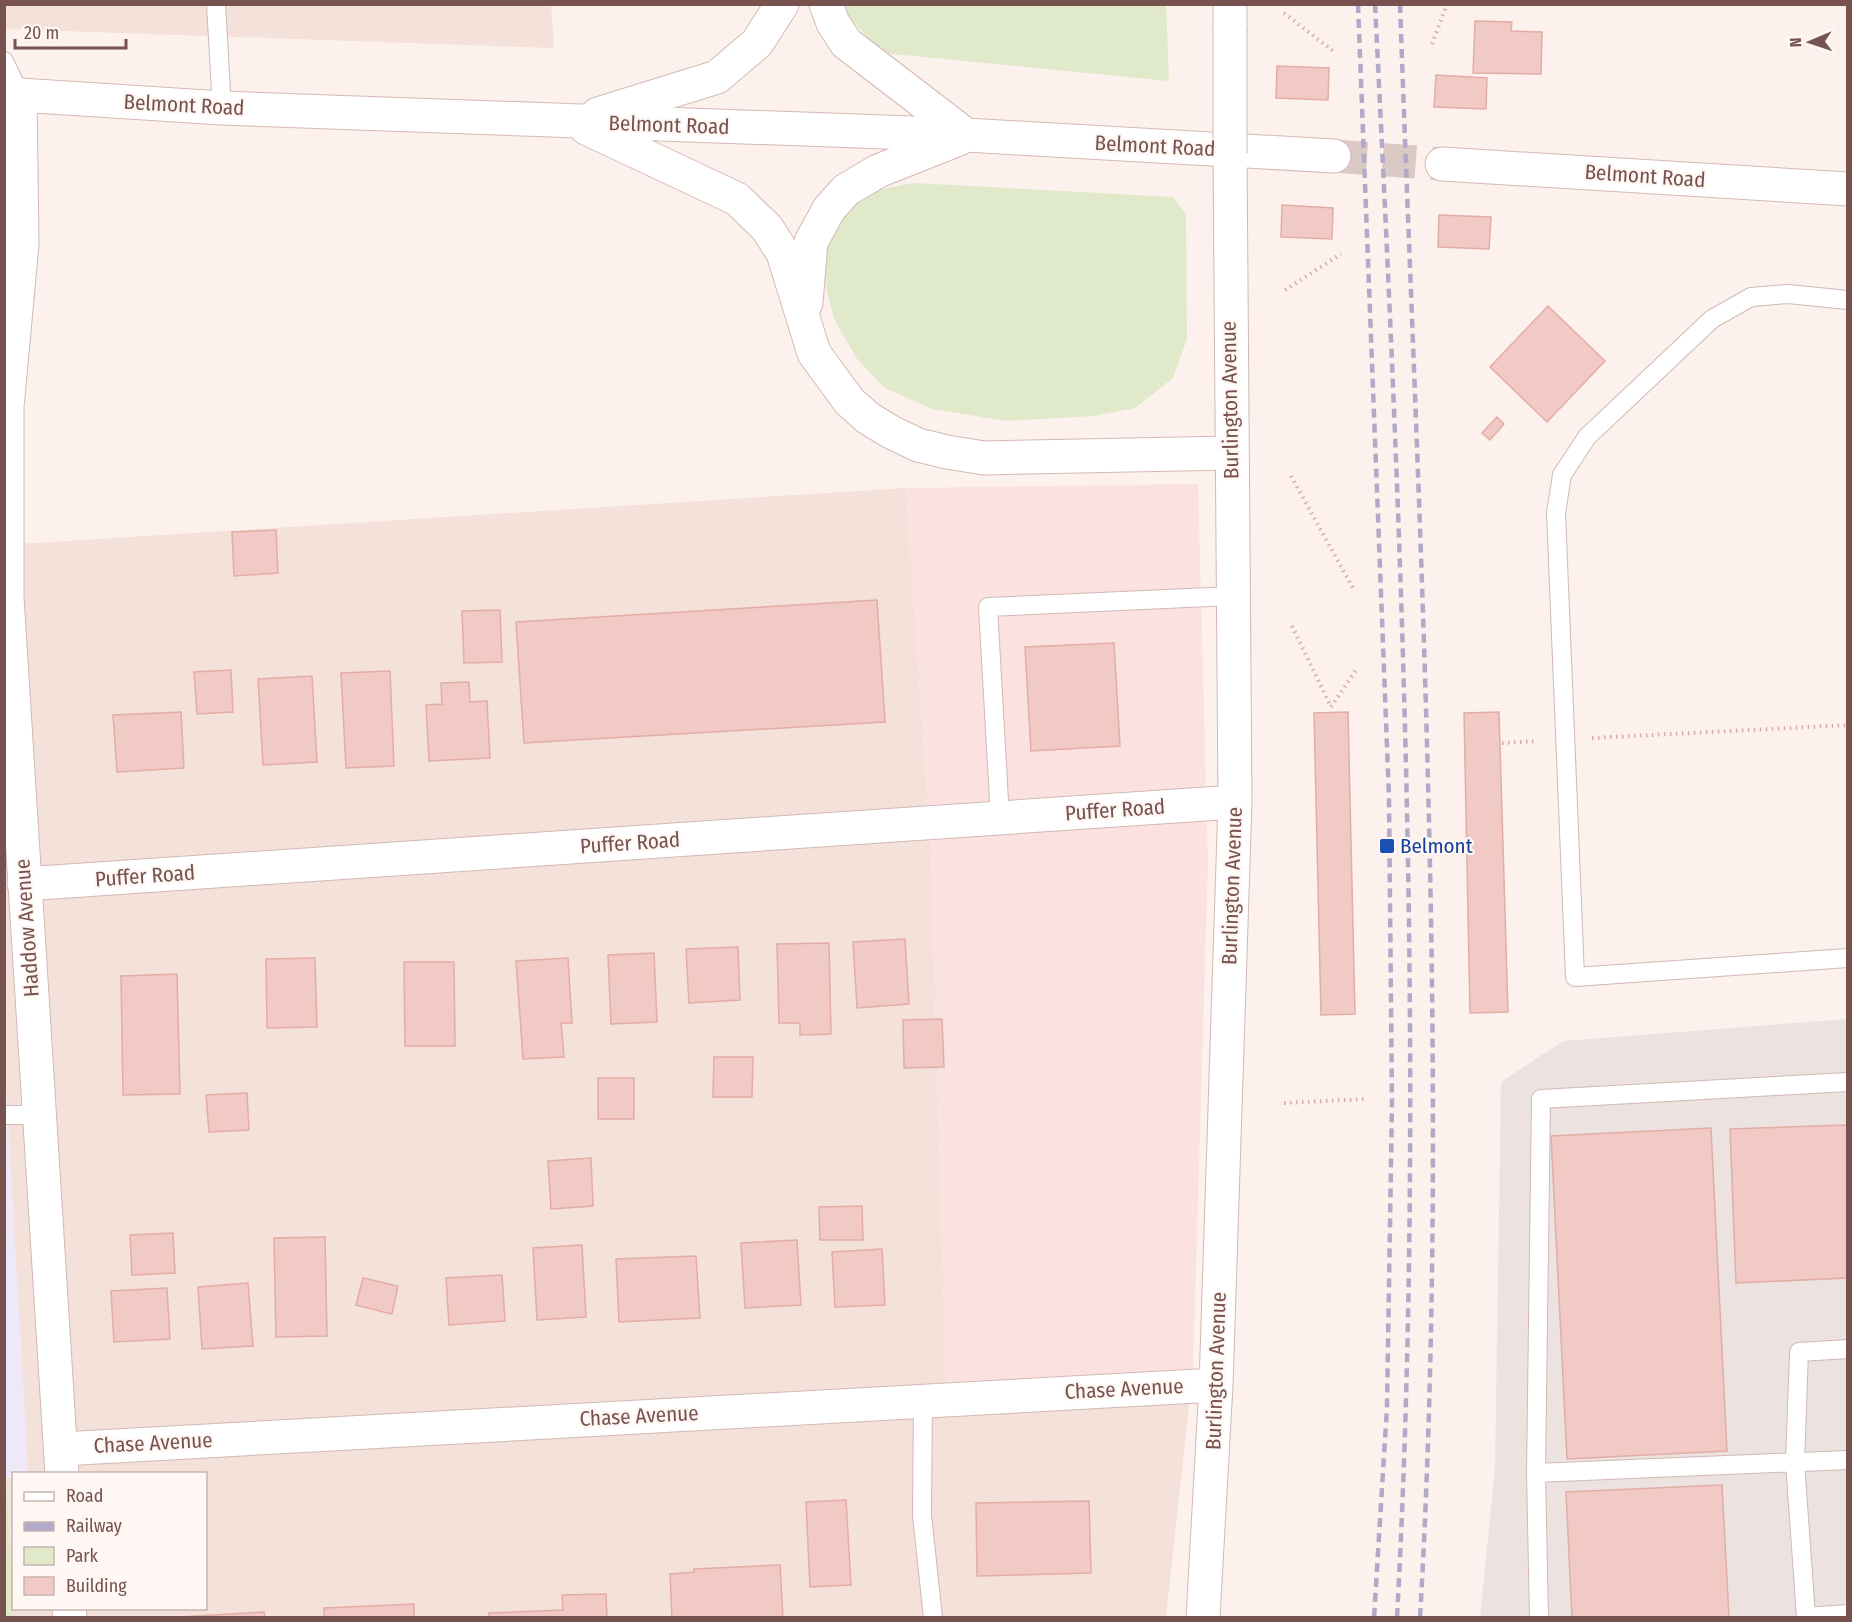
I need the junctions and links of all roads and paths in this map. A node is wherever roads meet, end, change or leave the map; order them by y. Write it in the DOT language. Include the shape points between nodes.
graph roads {
  1 [pos="216,4"];
  2 [pos="782,4"];
  3 [pos="826,4"];
  4 [pos="1447,4"];
  5 [pos="1284,13"];
  6 [pos="1230,16"];
  7 [pos="1432,44"];
  8 [pos="1333,51"];
  9 [pos="4,61"];
  10 [pos="12,94"];
  11 [pos="222,108"];
  12 [pos="573,122"];
  13 [pos="966,135"];
  14 [pos="1334,156"];
  15 [pos="1442,164"];
  16 [pos="1848,189"];
  17 [pos="1341,254"];
  18 [pos="1285,290"];
  19 [pos="1848,300"];
  20 [pos="805,322"];
  21 [pos="1231,453"];
  22 [pos="1291,476"];
  23 [pos="1354,590"];
  24 [pos="1232,596"];
  25 [pos="1292,626"];
  26 [pos="1356,670"];
  27 [pos="1848,726"];
  28 [pos="1566,739"];
  29 [pos="1502,742"];
  30 [pos="11,753"];
  31 [pos="1235,802"];
  32 [pos="1000,818"];
  33 [pos="24,885"];
  34 [pos="1848,958"];
  35 [pos="1848,1083"];
  36 [pos="1364,1099"];
  37 [pos="1284,1103"];
  38 [pos="4,1115"];
  39 [pos="39,1115"];
  40 [pos="1848,1349"];
  41 [pos="1216,1385"];
  42 [pos="923,1400"];
  43 [pos="1848,1460"];
  44 [pos="61,1461"];
  45 [pos="1795,1462"];
  46 [pos="1536,1473"];
  47 [pos="1848,1614"];
  48 [pos="933,1617"];
  49 [pos="1203,1617"];
  50 [pos="1539,1617"];
  1 -- 11 [label="lane"];
  2 -- 12 [label="street" via="757,43 717,77"];
  3 -- 13 [label="street" via="846,43"];
  4 -- 7 [label="path"];
  5 -- 8 [label="path"];
  6 -- 21 [label="street, Burlington Avenue, bridge"];
  9 -- 10 [label="lane"];
  10 -- 11 [label="street, Belmont Road"];
  10 -- 30 [label="street, Haddow Avenue" via="22,244 7,407"];
  11 -- 12 [label="street, Belmont Road"];
  12 -- 13 [label="street, Belmont Road"];
  12 -- 20 [label="street" via="737,199 767,228 783,253"];
  13 -- 14 [label="street, Belmont Road"];
  13 -- 20 [label="street" via="878,171 846,190 828,209 811,242"];
  15 -- 16 [label="street, Belmont Road"];
  17 -- 18 [label="path"];
  19 -- 28 [label="lane" via="1788,294 1751,297 1712,319 1587,437 1562,475 1556,513"];
  20 -- 21 [label="street" via="814,353 849,401 891,432 918,445 984,458"];
  21 -- 24 [label="street, Burlington Avenue"];
  22 -- 23 [label="path"];
  24 -- 31 [label="street, Burlington Avenue"];
  24 -- 32 [label="lane" via="988,607"];
  25 -- 26 [label="path" via="1331,707"];
  27 -- 28 [label="path"];
  28 -- 29 [label="path"];
  28 -- 34 [label="lane" via="1575,976"];
  30 -- 33 [label="street, Haddow Avenue"];
  31 -- 32 [label="street, Puffer Road"];
  31 -- 41 [label="street, Burlington Avenue"];
  32 -- 33 [label="street, Puffer Road"];
  33 -- 39 [label="street, Haddow Avenue"];
  35 -- 46 [label="lane" via="1541,1099"];
  36 -- 37 [label="path"];
  38 -- 39 [label="lane"];
  39 -- 44 [label="street, Haddow Avenue"];
  40 -- 45 [label="lane" via="1799,1352"];
  41 -- 42 [label="street, Chase Avenue"];
  41 -- 49 [label="street, Burlington Avenue"];
  42 -- 44 [label="street, Chase Avenue"];
  42 -- 48 [label="lane" via="922,1515"];
  43 -- 45 [label="lane"];
  45 -- 46 [label="lane"];
  45 -- 47 [label="lane" via="1806,1617"];
  46 -- 50 [label="lane"];
}
